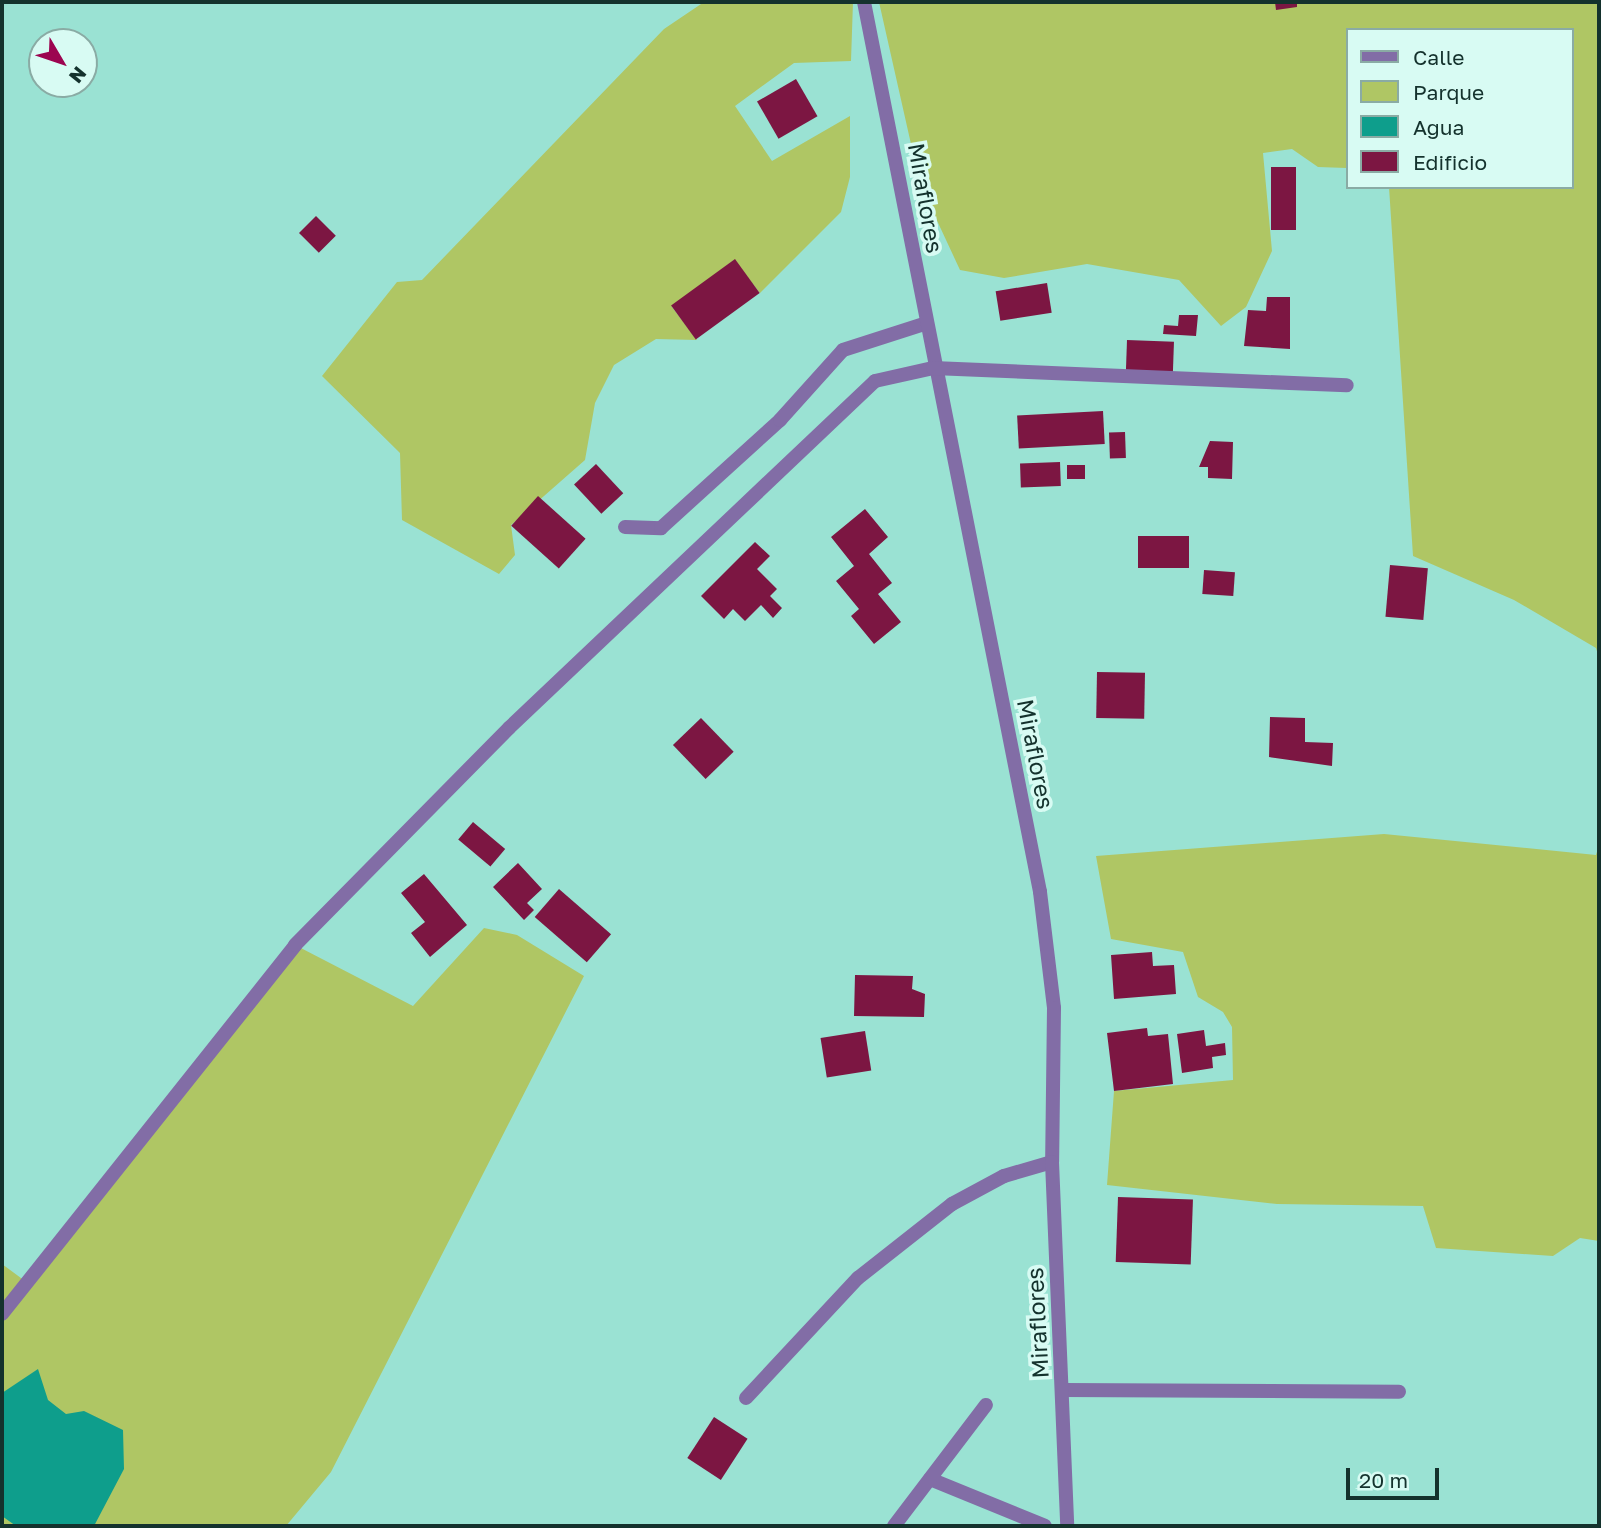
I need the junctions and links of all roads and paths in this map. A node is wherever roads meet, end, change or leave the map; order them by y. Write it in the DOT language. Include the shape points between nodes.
graph roads {
  1 [pos="864,2"];
  2 [pos="924,324"];
  3 [pos="933,368"];
  4 [pos="1347,385"];
  5 [pos="625,527"];
  6 [pos="1052,1162"];
  7 [pos="2,1314"];
  8 [pos="1063,1390"];
  9 [pos="1399,1392"];
  10 [pos="746,1398"];
  11 [pos="986,1405"];
  12 [pos="930,1479"];
  13 [pos="894,1526"];
  14 [pos="1045,1526"];
  15 [pos="1067,1526"];
  1 -- 2 [label="street, Miraflores"];
  2 -- 3 [label="street, Miraflores"];
  2 -- 5 [label="street" via="843,350 780,420 661,528"];
  3 -- 4 [label="street"];
  3 -- 6 [label="street, Miraflores" via="1040,892 1054,1008"];
  3 -- 7 [label="street" via="875,381 460,777 295,945"];
  6 -- 8 [label="street, Miraflores"];
  6 -- 10 [label="street" via="1004,1176 952,1204 858,1278"];
  8 -- 9 [label="street"];
  8 -- 15 [label="street, Miraflores"];
  11 -- 12 [label="street"];
  12 -- 13 [label="street"];
  12 -- 14 [label="street"];
}
